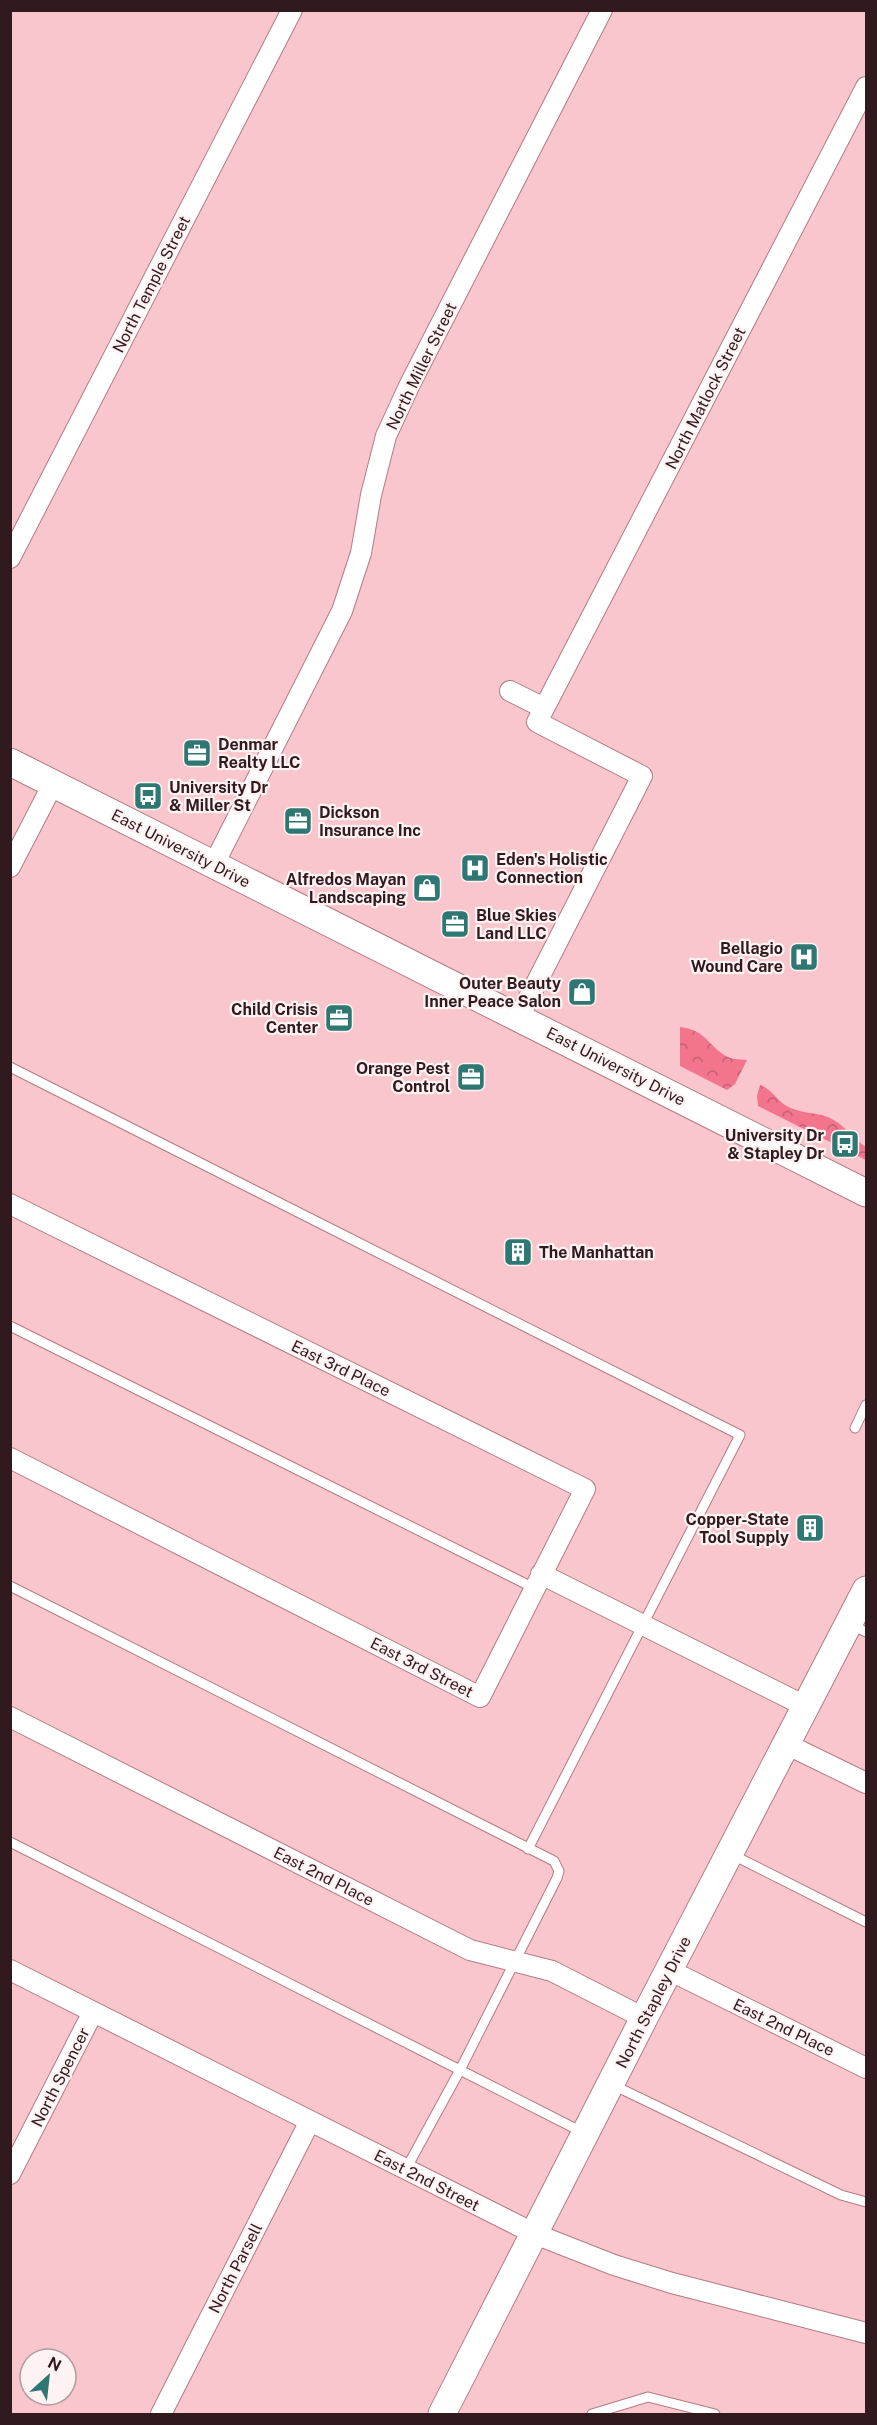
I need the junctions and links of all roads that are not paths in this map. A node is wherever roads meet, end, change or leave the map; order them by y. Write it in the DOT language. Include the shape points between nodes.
graph roads {
  1 [pos="291,10"];
  2 [pos="602,10"];
  3 [pos="867,87"];
  4 [pos="10,558"];
  5 [pos="510,691"];
  6 [pos="544,708"];
  7 [pos="10,762"];
  8 [pos="53,784"];
  9 [pos="214,864"];
  10 [pos="10,867"];
  11 [pos="519,1017"];
  12 [pos="10,1067"];
  13 [pos="867,1193"];
  14 [pos="10,1204"];
  15 [pos="10,1326"];
  16 [pos="867,1405"];
  17 [pos="855,1428"];
  18 [pos="10,1458"];
  19 [pos="537,1581"];
  20 [pos="10,1586"];
  21 [pos="867,1590"];
  22 [pos="644,1625"];
  23 [pos="858,1628"];
  24 [pos="805,1706"];
  25 [pos="10,1717"];
  26 [pos="786,1744"];
  27 [pos="867,1783"];
  28 [pos="10,1842"];
  29 [pos="528,1849"];
  30 [pos="731,1854"];
  31 [pos="867,1922"];
  32 [pos="516,1962"];
  33 [pos="10,1970"];
  34 [pos="669,1970"];
  35 [pos="93,2012"];
  36 [pos="644,2018"];
  37 [pos="867,2068"];
  38 [pos="460,2070"];
  39 [pos="611,2084"];
  40 [pos="310,2121"];
  41 [pos="586,2134"];
  42 [pos="406,2169"];
  43 [pos="10,2174"];
  44 [pos="867,2202"];
  45 [pos="535,2234"];
  46 [pos="867,2333"];
  47 [pos="161,2415"];
  48 [pos="442,2415"];
  49 [pos="592,2415"];
  50 [pos="715,2415"];
  1 -- 4 [label="street, North Temple Street"];
  2 -- 9 [label="street, North Miller Street" via="386,436 361,553 342,611"];
  3 -- 6 [label="street, North Matlock Street"];
  5 -- 6 [label="street"];
  6 -- 11 [label="street" via="537,722 642,776"];
  7 -- 8 [label="main road, East University Drive"];
  8 -- 9 [label="main road, East University Drive"];
  8 -- 10 [label="street"];
  9 -- 11 [label="main road, East University Drive"];
  11 -- 13 [label="main road, East University Drive"];
  12 -- 22 [label="lane" via="740,1435"];
  14 -- 19 [label="street, East 3rd Place" via="585,1488"];
  15 -- 19 [label="lane"];
  16 -- 17 [label="lane"];
  18 -- 19 [label="street, East 3rd Street" via="480,1697"];
  19 -- 22 [label="street"];
  20 -- 29 [label="lane"];
  21 -- 23 [label="main road, North Stapley Drive"];
  22 -- 24 [label="street"];
  22 -- 29 [label="lane"];
  23 -- 24 [label="main road, North Stapley Drive"];
  24 -- 26 [label="main road, North Stapley Drive"];
  25 -- 32 [label="street, East 2nd Place" via="470,1950"];
  26 -- 27 [label="street"];
  26 -- 30 [label="main road, North Stapley Drive"];
  28 -- 38 [label="lane"];
  29 -- 32 [label="lane" via="554,1861 559,1871"];
  30 -- 31 [label="lane"];
  30 -- 34 [label="main road, North Stapley Drive"];
  32 -- 36 [label="street, East 2nd Place" via="552,1971"];
  32 -- 38 [label="lane"];
  33 -- 35 [label="street, East 2nd Street"];
  34 -- 36 [label="main road, North Stapley Drive"];
  34 -- 37 [label="street, East 2nd Place"];
  35 -- 40 [label="street, East 2nd Street"];
  35 -- 43 [label="street, North Spencer"];
  36 -- 39 [label="main road, North Stapley Drive"];
  38 -- 41 [label="lane"];
  38 -- 42 [label="lane"];
  39 -- 41 [label="main road, North Stapley Drive"];
  39 -- 44 [label="lane" via="842,2195"];
  40 -- 42 [label="street, East 2nd Street"];
  40 -- 47 [label="street, North Parsell"];
  41 -- 45 [label="main road, North Stapley Drive"];
  42 -- 45 [label="street, East 2nd Street"];
  45 -- 46 [label="street, East 2nd Street" via="672,2283"];
  45 -- 48 [label="main road, North Stapley Drive"];
  49 -- 50 [label="lane" via="648,2397"];
}
